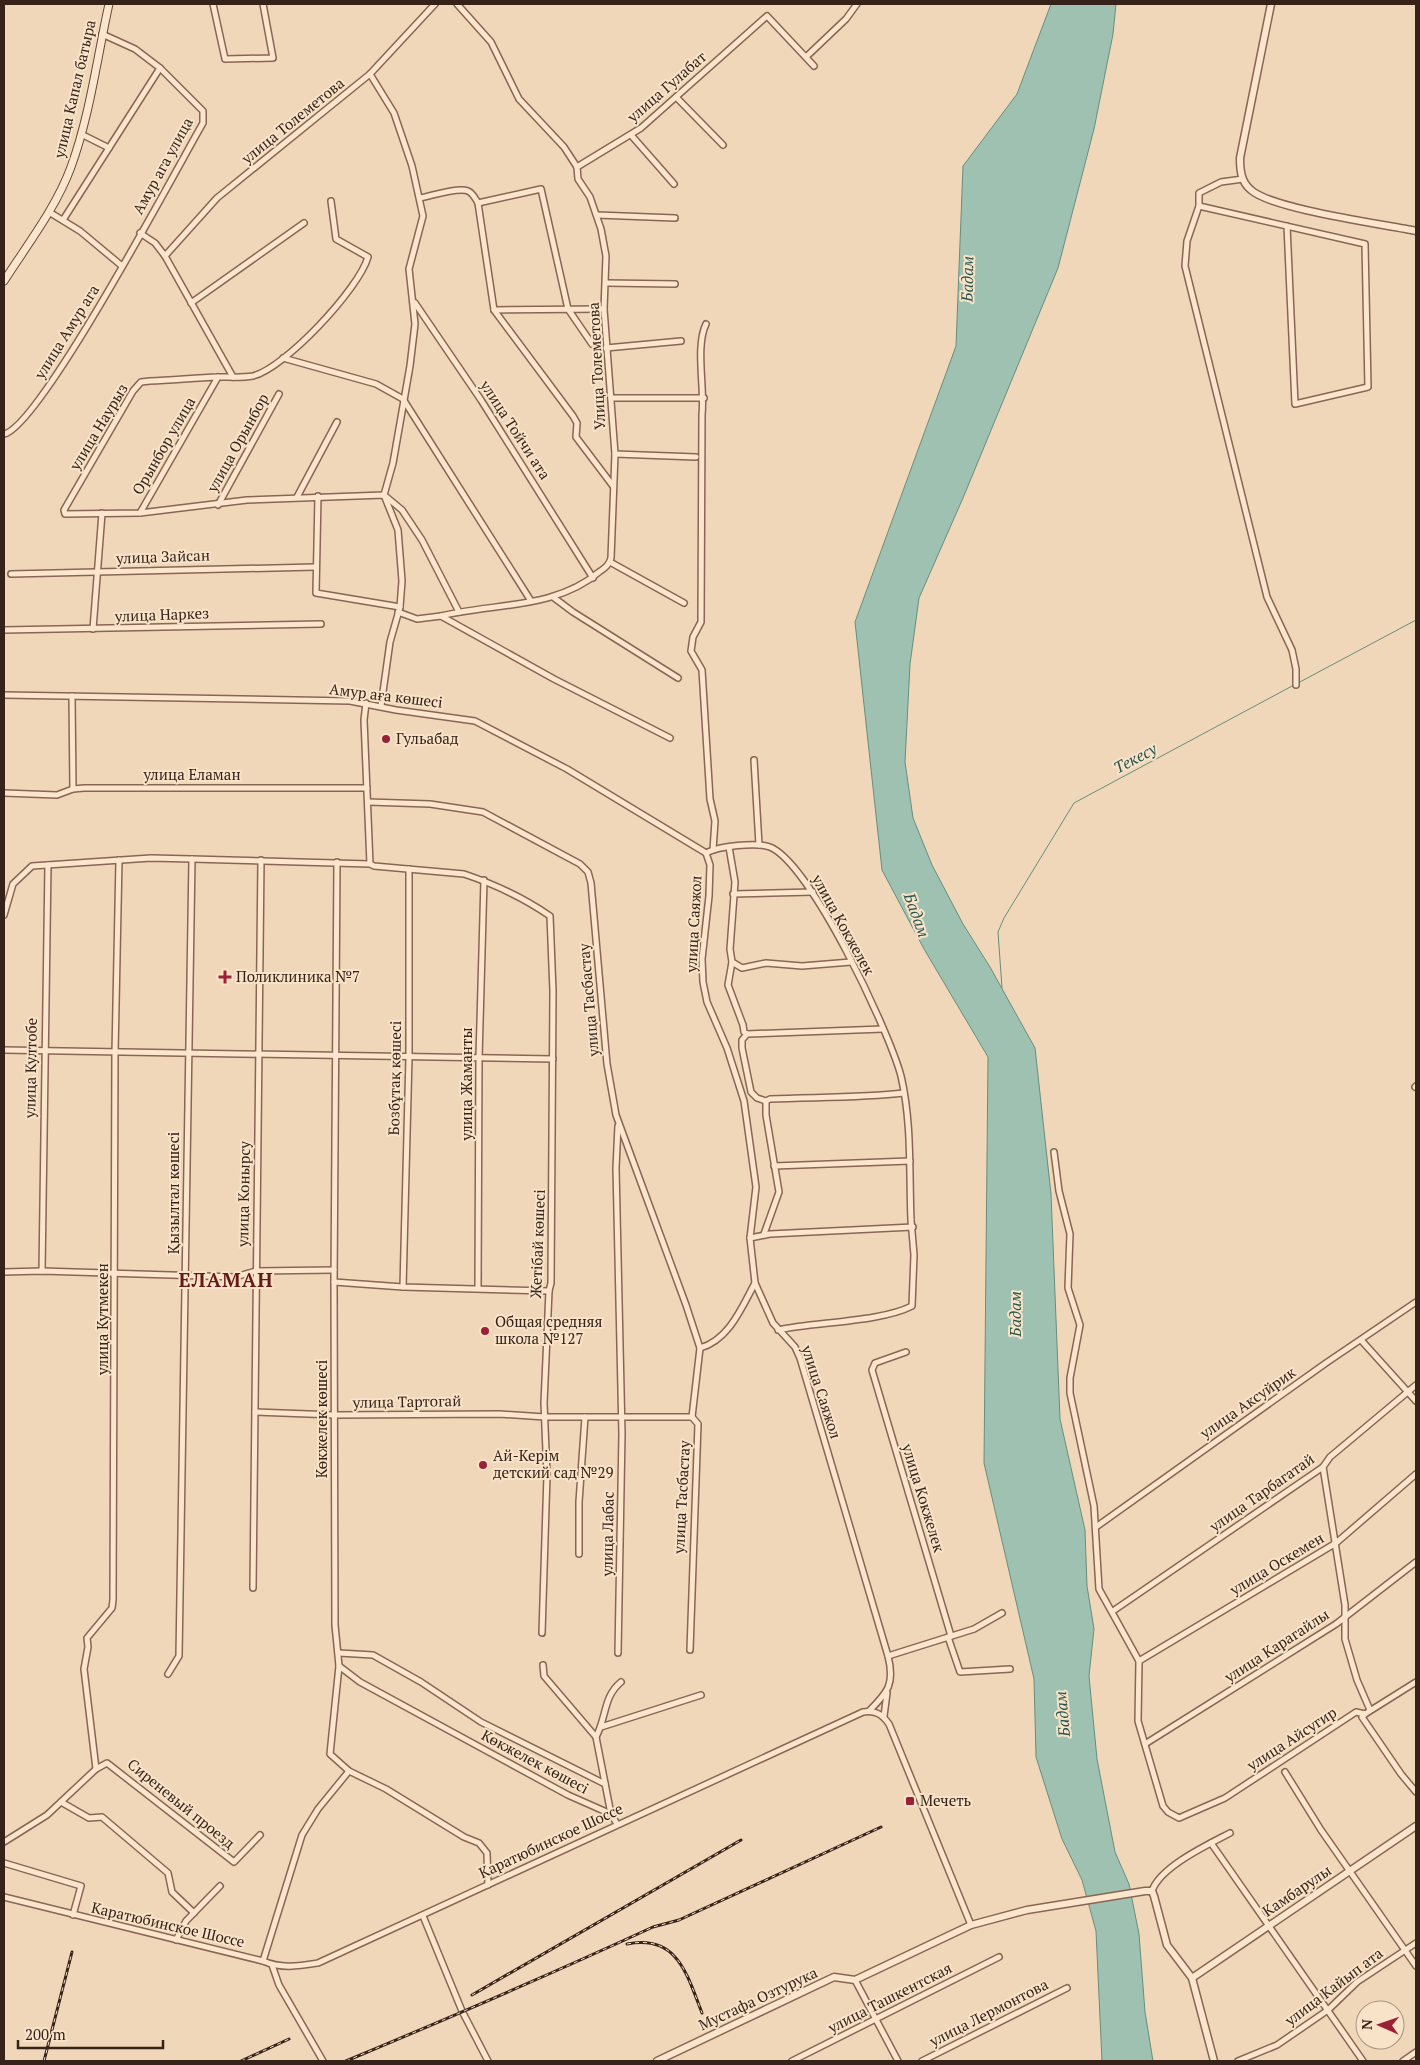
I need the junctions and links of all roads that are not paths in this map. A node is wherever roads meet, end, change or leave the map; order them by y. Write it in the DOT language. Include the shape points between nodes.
graph roads {
  1 [pos="109,4"];
  2 [pos="213,4"];
  3 [pos="263,4"];
  4 [pos="435,4"];
  5 [pos="456,4"];
  6 [pos="857,4"];
  7 [pos="1271,4"];
  8 [pos="102,34"];
  9 [pos="806,57"];
  10 [pos="814,66"];
  11 [pos="160,68"];
  12 [pos="370,74"];
  13 [pos="676,97"];
  14 [pos="81,134"];
  15 [pos="631,135"];
  16 [pos="723,145"];
  17 [pos="108,148"];
  18 [pos="577,167"];
  19 [pos="1242,179"];
  20 [pos="674,184"];
  21 [pos="420,198"];
  22 [pos="331,201"];
  23 [pos="478,203"];
  24 [pos="1199,206"];
  25 [pos="48,212"];
  26 [pos="597,215"];
  27 [pos="675,218"];
  28 [pos="63,220"];
  29 [pos="304,223"];
  30 [pos="1287,226"];
  31 [pos="1416,231"];
  32 [pos="140,233"];
  33 [pos="165,256"];
  34 [pos="122,266"];
  35 [pos="4,282"];
  36 [pos="606,283"];
  37 [pos="675,284"];
  38 [pos="412,299"];
  39 [pos="190,303"];
  40 [pos="568,309"];
  41 [pos="604,309"];
  42 [pos="494,310"];
  43 [pos="706,324"];
  44 [pos="681,341"];
  45 [pos="592,344"];
  46 [pos="606,348"];
  47 [pos="283,358"];
  48 [pos="218,377"];
  49 [pos="233,377"];
  50 [pos="280,394"];
  51 [pos="612,398"];
  52 [pos="704,398"];
  53 [pos="403,399"];
  54 [pos="337,422"];
  55 [pos="5,432"];
  56 [pos="615,454"];
  57 [pos="696,457"];
  58 [pos="613,487"];
  59 [pos="384,495"];
  60 [pos="318,496"];
  61 [pos="297,497"];
  62 [pos="218,505"];
  63 [pos="64,513"];
  64 [pos="102,513"];
  65 [pos="140,513"];
  66 [pos="610,562"];
  67 [pos="316,567"];
  68 [pos="96,572"];
  69 [pos="11,574"];
  70 [pos="593,578"];
  71 [pos="554,597"];
  72 [pos="531,601"];
  73 [pos="684,603"];
  74 [pos="399,610"];
  75 [pos="459,612"];
  76 [pos="441,616"];
  77 [pos="321,624"];
  78 [pos="93,629"];
  79 [pos="4,630"];
  80 [pos="678,678"];
  81 [pos="1296,685"];
  82 [pos="4,695"];
  83 [pos="72,696"];
  84 [pos="366,703"];
  85 [pos="381,706"];
  86 [pos="670,738"];
  87 [pos="754,760"];
  88 [pos="367,788"];
  89 [pos="73,789"];
  90 [pos="4,793"];
  91 [pos="368,802"];
  92 [pos="760,845"];
  93 [pos="729,847"];
  94 [pos="712,850"];
  95 [pos="706,853"];
  96 [pos="192,858"];
  97 [pos="119,860"];
  98 [pos="261,860"];
  99 [pos="337,862"];
  100 [pos="370,864"];
  101 [pos="48,865"];
  102 [pos="409,869"];
  103 [pos="484,880"];
  104 [pos="813,892"];
  105 [pos="733,894"];
  106 [pos="4,915"];
  107 [pos="732,962"];
  108 [pos="851,962"];
  109 [pos="883,1029"];
  110 [pos="746,1034"];
  111 [pos="4,1050"];
  112 [pos="44,1051"];
  113 [pos="115,1053"];
  114 [pos="258,1054"];
  115 [pos="187,1055"];
  116 [pos="336,1056"];
  117 [pos="409,1057"];
  118 [pos="479,1058"];
  119 [pos="553,1060"];
  120 [pos="904,1093"];
  121 [pos="768,1100"];
  122 [pos="618,1123"];
  123 [pos="1054,1152"];
  124 [pos="910,1161"];
  125 [pos="774,1166"];
  126 [pos="913,1227"];
  127 [pos="764,1234"];
  128 [pos="750,1238"];
  129 [pos="334,1270"];
  130 [pos="42,1271"];
  131 [pos="256,1271"];
  132 [pos="4,1272"];
  133 [pos="116,1274"];
  134 [pos="186,1275"];
  135 [pos="334,1282"];
  136 [pos="755,1283"];
  137 [pos="403,1287"];
  138 [pos="478,1288"];
  139 [pos="548,1291"];
  140 [pos="1416,1302"];
  141 [pos="778,1330"];
  142 [pos="1361,1340"];
  143 [pos="700,1348"];
  144 [pos="906,1352"];
  145 [pos="1416,1385"];
  146 [pos="1408,1391"];
  147 [pos="1416,1401"];
  148 [pos="255,1412"];
  149 [pos="335,1416"];
  150 [pos="546,1417"];
  151 [pos="585,1417"];
  152 [pos="620,1417"];
  153 [pos="692,1417"];
  154 [pos="1323,1467"];
  155 [pos="1416,1474"];
  156 [pos="1096,1527"];
  157 [pos="1336,1542"];
  158 [pos="579,1554"];
  159 [pos="1416,1562"];
  160 [pos="253,1588"];
  161 [pos="1113,1611"];
  162 [pos="1002,1613"];
  163 [pos="1344,1617"];
  164 [pos="542,1633"];
  165 [pos="949,1636"];
  166 [pos="690,1650"];
  167 [pos="618,1652"];
  168 [pos="339,1653"];
  169 [pos="888,1656"];
  170 [pos="1139,1661"];
  171 [pos="543,1665"];
  172 [pos="339,1666"];
  173 [pos="1010,1669"];
  174 [pos="168,1674"];
  175 [pos="621,1682"];
  176 [pos="1416,1682"];
  177 [pos="887,1693"];
  178 [pos="701,1695"];
  179 [pos="869,1711"];
  180 [pos="1368,1712"];
  181 [pos="884,1716"];
  182 [pos="601,1727"];
  183 [pos="596,1737"];
  184 [pos="1145,1744"];
  185 [pos="96,1769"];
  186 [pos="349,1771"];
  187 [pos="1284,1772"];
  188 [pos="605,1784"];
  189 [pos="1416,1792"];
  190 [pos="61,1802"];
  191 [pos="611,1814"];
  192 [pos="617,1824"];
  193 [pos="1416,1826"];
  194 [pos="1230,1833"];
  195 [pos="260,1835"];
  196 [pos="4,1842"];
  197 [pos="1211,1843"];
  198 [pos="4,1863"];
  199 [pos="1351,1870"];
  200 [pos="488,1885"];
  201 [pos="220,1886"];
  202 [pos="1152,1892"];
  203 [pos="4,1897"];
  204 [pos="194,1913"];
  205 [pos="73,1915"];
  206 [pos="423,1916"];
  207 [pos="971,1925"];
  208 [pos="1269,1925"];
  209 [pos="176,1940"];
  210 [pos="1416,1943"];
  211 [pos="1406,1950"];
  212 [pos="999,1957"];
  213 [pos="263,1961"];
  214 [pos="272,1965"];
  215 [pos="1416,1966"];
  216 [pos="1192,1978"];
  217 [pos="855,1980"];
  218 [pos="1067,1988"];
  219 [pos="1328,2010"];
  220 [pos="876,2019"];
  221 [pos="1416,2052"];
  222 [pos="323,2061"];
  223 [pos="488,2061"];
  224 [pos="657,2061"];
  225 [pos="792,2061"];
  226 [pos="898,2061"];
  227 [pos="922,2061"];
  228 [pos="1214,2061"];
  229 [pos="1238,2061"];
  230 [pos="1363,2061"];
  231 [pos="1403,2061"];
  1 -- 8 [label="main road, улица Капал батыра"];
  2 -- 3 [label="street" via="225,59 273,58"];
  4 -- 12 [label="street, улица Толеметова"];
  5 -- 18 [label="street, Улица Толеметова" via="491,42 520,99 564,147"];
  6 -- 9 [label="street"];
  7 -- 19 [label="street" via="1240,158"];
  8 -- 11 [label="street" via="135,49"];
  8 -- 14 [label="main road, улица Капал батыра"];
  9 -- 10 [label="street"];
  9 -- 13 [label="street, улица Гулабат" via="767,16"];
  11 -- 17 [label="street"];
  11 -- 32 [label="street, Амур ага улица" via="193,99 204,117"];
  12 -- 21 [label="street" via="394,113"];
  12 -- 33 [label="street, улица Толеметова" via="217,198"];
  13 -- 15 [label="street, улица Гулабат"];
  13 -- 16 [label="street"];
  14 -- 17 [label="street"];
  14 -- 25 [label="main road, улица Капал батыра" via="65,183"];
  15 -- 18 [label="street, улица Гулабат"];
  15 -- 20 [label="street"];
  17 -- 28 [label="street"];
  18 -- 26 [label="street, Улица Толеметова" via="578,179"];
  19 -- 24 [label="street" via="1209,186 1199,193"];
  19 -- 31 [label="street" via="1249,188 1272,202"];
  21 -- 23 [label="street" via="467,190"];
  21 -- 38 [label="street" via="422,223 410,269"];
  22 -- 47 [label="street, улица Наурыз" via="336,239 367,255 368,260 343,300"];
  23 -- 40 [label="street" via="541,189"];
  23 -- 42 [label="street"];
  24 -- 30 [label="street"];
  24 -- 81 [label="street" via="1187,241 1185,266 1268,597 1292,650"];
  25 -- 28 [label="street"];
  25 -- 35 [label="main road, улица Капал батыра"];
  26 -- 27 [label="street"];
  26 -- 36 [label="street, Улица Толеметова" via="606,256"];
  28 -- 34 [label="street"];
  29 -- 39 [label="street"];
  30 -- 30 [label="street" via="1365,244 1368,387 1295,404"];
  32 -- 33 [label="street" via="155,243"];
  32 -- 34 [label="street, улица Амур ага"];
  33 -- 39 [label="street"];
  34 -- 55 [label="street, улица Амур ага" via="66,361 27,416"];
  36 -- 37 [label="street"];
  36 -- 41 [label="street, Улица Толеметова"];
  38 -- 53 [label="street" via="415,324"];
  38 -- 70 [label="street, улица Тойчи ата" via="481,400"];
  39 -- 49 [label="street"];
  40 -- 41 [label="street"];
  40 -- 42 [label="street"];
  40 -- 45 [label="street"];
  41 -- 46 [label="street, Улица Толеметова"];
  42 -- 58 [label="street" via="573,416 577,423 576,437"];
  43 -- 52 [label="street" via="702,336"];
  44 -- 46 [label="street"];
  46 -- 51 [label="street, Улица Толеметова"];
  47 -- 49 [label="street, улица Наурыз" via="261,373"];
  47 -- 53 [label="street" via="376,384"];
  48 -- 49 [label="street, улица Наурыз"];
  48 -- 63 [label="street, улица Наурыз" via="141,382"];
  48 -- 65 [label="street, Орынбор улица"];
  50 -- 62 [label="street, улица Орынбор"];
  51 -- 52 [label="street"];
  51 -- 56 [label="street, Улица Толеметова"];
  52 -- 94 [label="street" via="702,622 693,637 691,652 702,670 710,799 715,821"];
  53 -- 59 [label="street" via="393,463"];
  53 -- 72 [label="street"];
  54 -- 61 [label="street"];
  56 -- 57 [label="street"];
  56 -- 58 [label="street, Улица Толеметова"];
  58 -- 66 [label="street, Улица Толеметова"];
  59 -- 60 [label="street, улица Орынбор"];
  59 -- 74 [label="street" via="398,530 402,581"];
  59 -- 75 [label="street" via="402,510 422,540"];
  60 -- 61 [label="street, улица Орынбор"];
  60 -- 67 [label="street"];
  61 -- 62 [label="street, улица Орынбор"];
  62 -- 65 [label="street, улица Орынбор"];
  63 -- 64 [label="street, Орынбор улица"];
  64 -- 65 [label="street, Орынбор улица"];
  64 -- 68 [label="street"];
  66 -- 70 [label="street"];
  66 -- 73 [label="street"];
  67 -- 68 [label="street, улица Зайсан"];
  67 -- 74 [label="street" via="315,591 318,594"];
  68 -- 69 [label="street, улица Зайсан"];
  68 -- 78 [label="street"];
  70 -- 71 [label="street" via="566,594"];
  71 -- 72 [label="street"];
  71 -- 80 [label="street"];
  72 -- 75 [label="street"];
  74 -- 76 [label="street" via="417,619"];
  74 -- 85 [label="street" via="390,642"];
  75 -- 76 [label="street"];
  76 -- 86 [label="street"];
  77 -- 78 [label="street, улица Наркез"];
  78 -- 79 [label="street, улица Наркез"];
  82 -- 83 [label="street, Амур аға көшесі"];
  83 -- 84 [label="street, Амур аға көшесі"];
  83 -- 89 [label="street"];
  84 -- 85 [label="street, Амур аға көшесі"];
  84 -- 88 [label="street"];
  85 -- 95 [label="street, Амур аға көшесі" via="475,721 567,769 701,847"];
  87 -- 92 [label="street"];
  88 -- 89 [label="street, улица Еламан"];
  88 -- 91 [label="street"];
  89 -- 90 [label="street, улица Еламан" via="57,795"];
  91 -- 100 [label="street"];
  91 -- 122 [label="street, улица Тасбастау" via="430,804 483,812 580,864 588,872 607,1064"];
  92 -- 93 [label="street, улица Кокжелек"];
  92 -- 104 [label="street, улица Кокжелек" via="780,853"];
  93 -- 94 [label="street, улица Кокжелек"];
  93 -- 105 [label="street" via="735,882"];
  94 -- 95 [label="street, улица Кокжелек"];
  95 -- 128 [label="street, улица Саяжол" via="710,865 703,982 707,1002 727,1048 744,1101 756,1187"];
  96 -- 97 [label="street"];
  96 -- 98 [label="street"];
  96 -- 115 [label="street, Қызылтал көшесі"];
  97 -- 101 [label="street"];
  97 -- 113 [label="street, улица Кутмекен"];
  98 -- 99 [label="street"];
  98 -- 114 [label="street, улица Конырсу"];
  99 -- 100 [label="street"];
  99 -- 116 [label="street, Көкжелек көшесі"];
  100 -- 102 [label="street"];
  101 -- 106 [label="street" via="32,866 13,884"];
  101 -- 112 [label="street, улица Култобе"];
  102 -- 103 [label="street" via="464,874"];
  102 -- 117 [label="street, Бозбұтақ көшесі"];
  103 -- 118 [label="street, улица Жаманты"];
  103 -- 119 [label="street, Жетібай көшесі" via="550,916"];
  104 -- 105 [label="street"];
  104 -- 108 [label="street, улица Кокжелек"];
  105 -- 107 [label="street"];
  107 -- 108 [label="street" via="742,968 766,963 802,966"];
  107 -- 110 [label="street" via="728,985"];
  108 -- 109 [label="street, улица Кокжелек"];
  109 -- 110 [label="street"];
  109 -- 120 [label="street, улица Кокжелек"];
  110 -- 121 [label="street" via="742,1048 751,1092 757,1098"];
  111 -- 112 [label="street"];
  112 -- 113 [label="street"];
  112 -- 130 [label="street, улица Култобе"];
  113 -- 115 [label="street"];
  113 -- 133 [label="street, улица Кутмекен"];
  114 -- 115 [label="street"];
  114 -- 116 [label="street"];
  114 -- 131 [label="street, улица Конырсу"];
  115 -- 134 [label="street, Қызылтал көшесі"];
  116 -- 117 [label="street"];
  116 -- 129 [label="street, Көкжелек көшесі"];
  117 -- 118 [label="street"];
  117 -- 137 [label="street, Бозбұтақ көшесі"];
  118 -- 119 [label="street"];
  118 -- 138 [label="street, улица Жаманты"];
  119 -- 139 [label="street, Жетібай көшесі" via="551,1283"];
  120 -- 121 [label="street"];
  120 -- 124 [label="street, улица Кокжелек"];
  121 -- 125 [label="street"];
  122 -- 143 [label="street, улица Тасбастау"];
  122 -- 152 [label="street, улица Лабас"];
  123 -- 156 [label="street" via="1059,1191 1070,1234 1068,1288 1080,1324 1070,1394"];
  124 -- 125 [label="street"];
  124 -- 126 [label="street, улица Кокжелек"];
  125 -- 127 [label="street" via="779,1198"];
  126 -- 127 [label="street"];
  126 -- 141 [label="street, улица Кокжелек" via="912,1306 863,1318"];
  127 -- 128 [label="street"];
  128 -- 136 [label="street, улица Саяжол"];
  129 -- 131 [label="street"];
  129 -- 135 [label="street, Көкжелек көшесі"];
  130 -- 132 [label="street"];
  130 -- 133 [label="street"];
  131 -- 134 [label="street" via="235,1278"];
  131 -- 148 [label="street, улица Конырсу"];
  133 -- 134 [label="street"];
  133 -- 185 [label="street, улица Кутмекен" via="113,1600 112,1608 87,1638 84,1669"];
  134 -- 174 [label="street, Қызылтал көшесі" via="178,1656"];
  135 -- 137 [label="street"];
  135 -- 149 [label="street, Көкжелек көшесі"];
  136 -- 141 [label="street, улица Саяжол"];
  136 -- 143 [label="street" via="735,1320"];
  137 -- 138 [label="street"];
  138 -- 139 [label="street"];
  139 -- 150 [label="street, Жетібай көшесі"];
  140 -- 142 [label="street, улица Аксуйрик"];
  141 -- 169 [label="street, улица Саяжол" via="795,1347 800,1358"];
  142 -- 146 [label="street"];
  142 -- 156 [label="street, улица Аксуйрик"];
  143 -- 153 [label="street, улица Тасбастау"];
  144 -- 165 [label="street, улица Кокжелек" via="872,1367"];
  145 -- 146 [label="street, улица Тарбагатай"];
  146 -- 147 [label="street"];
  146 -- 154 [label="street, улица Тарбагатай" via="1330,1457"];
  148 -- 149 [label="street, улица Тартогай"];
  148 -- 160 [label="street, улица Конырсу"];
  149 -- 150 [label="street, улица Тартогай" via="499,1414"];
  149 -- 168 [label="street, Көкжелек көшесі" via="335,1625"];
  150 -- 151 [label="street, улица Тартогай"];
  150 -- 164 [label="street, Жетібай көшесі"];
  151 -- 152 [label="street, улица Тартогай"];
  151 -- 158 [label="street" via="578,1502"];
  152 -- 153 [label="street, улица Тартогай"];
  152 -- 167 [label="street, улица Лабас"];
  153 -- 166 [label="street, улица Тасбастау" via="698,1424"];
  154 -- 157 [label="street"];
  154 -- 161 [label="street, улица Тарбагатай"];
  155 -- 157 [label="street, улица Оскемен"];
  156 -- 161 [label="street" via="1099,1589"];
  157 -- 163 [label="street"];
  157 -- 170 [label="street, улица Оскемен"];
  159 -- 163 [label="street, улица Карагайлы"];
  161 -- 170 [label="street"];
  162 -- 165 [label="street" via="974,1629"];
  163 -- 180 [label="street" via="1350,1659"];
  163 -- 184 [label="street, улица Карагайлы"];
  165 -- 169 [label="street"];
  165 -- 173 [label="street, улица Кокжелек" via="960,1672"];
  168 -- 172 [label="street, Көкжелек көшесі"];
  168 -- 188 [label="street" via="373,1655 481,1722"];
  169 -- 177 [label="street, улица Саяжол" via="891,1670"];
  170 -- 184 [label="street" via="1136,1712"];
  171 -- 183 [label="street" via="544,1676"];
  172 -- 186 [label="street" via="330,1754"];
  172 -- 191 [label="street, Көкжелек көшесі" via="360,1682 560,1791"];
  175 -- 182 [label="street" via="610,1691"];
  176 -- 180 [label="street, улица Айсугир"];
  177 -- 179 [label="street"];
  177 -- 181 [label="street, улица Саяжол"];
  178 -- 182 [label="street"];
  179 -- 181 [label="street"];
  179 -- 192 [label="street, Каратюбинское Шоссе"];
  180 -- 184 [label="street, улица Айсугир" via="1356,1712 1225,1798 1179,1818 1163,1806"];
  180 -- 189 [label="street" via="1362,1717"];
  181 -- 207 [label="street" via="903,1755"];
  182 -- 183 [label="street"];
  183 -- 188 [label="street"];
  185 -- 190 [label="street"];
  185 -- 195 [label="street, Сиреневый проезд" via="104,1763 111,1763 234,1862"];
  186 -- 200 [label="street" via="479,1843 487,1853"];
  186 -- 213 [label="street" via="302,1835"];
  187 -- 199 [label="street"];
  188 -- 191 [label="street"];
  190 -- 196 [label="street" via="47,1815"];
  190 -- 204 [label="street" via="89,1818 102,1817 168,1873 172,1892"];
  191 -- 192 [label="street"];
  192 -- 200 [label="street, Каратюбинское Шоссе"];
  193 -- 199 [label="street, Камбарулы"];
  194 -- 197 [label="street"];
  197 -- 202 [label="street" via="1155,1881"];
  197 -- 208 [label="street"];
  198 -- 205 [label="street" via="81,1886"];
  199 -- 208 [label="street, Камбарулы"];
  199 -- 211 [label="street"];
  200 -- 206 [label="street, Каратюбинское Шоссе"];
  201 -- 204 [label="street"];
  202 -- 207 [label="street, Мустафа Озтурука" via="1068,1902"];
  202 -- 216 [label="street" via="1167,1945"];
  203 -- 205 [label="street, Каратюбинское Шоссе"];
  204 -- 209 [label="street"];
  205 -- 209 [label="street, Каратюбинское Шоссе"];
  206 -- 214 [label="street, Каратюбинское Шоссе" via="318,1963"];
  206 -- 223 [label="street" via="462,2011"];
  207 -- 217 [label="street, Мустафа Озтурука"];
  208 -- 216 [label="street, Камбарулы"];
  208 -- 219 [label="street"];
  209 -- 213 [label="street, Каратюбинское Шоссе"];
  210 -- 211 [label="street, улица Кайып ата"];
  211 -- 215 [label="street"];
  211 -- 219 [label="street, улица Кайып ата" via="1357,1982"];
  212 -- 220 [label="street, улица Ташкентская"];
  213 -- 214 [label="street, Каратюбинское Шоссе"];
  214 -- 222 [label="street" via="279,1985"];
  216 -- 228 [label="street"];
  217 -- 220 [label="street"];
  217 -- 224 [label="street, Мустафа Озтурука" via="834,1977"];
  218 -- 227 [label="street, улица Лермонтова"];
  219 -- 229 [label="street, улица Кайып ата" via="1277,2045"];
  219 -- 230 [label="street"];
  220 -- 225 [label="street, улица Ташкентская"];
  220 -- 226 [label="street"];
  221 -- 231 [label="street"];
}
